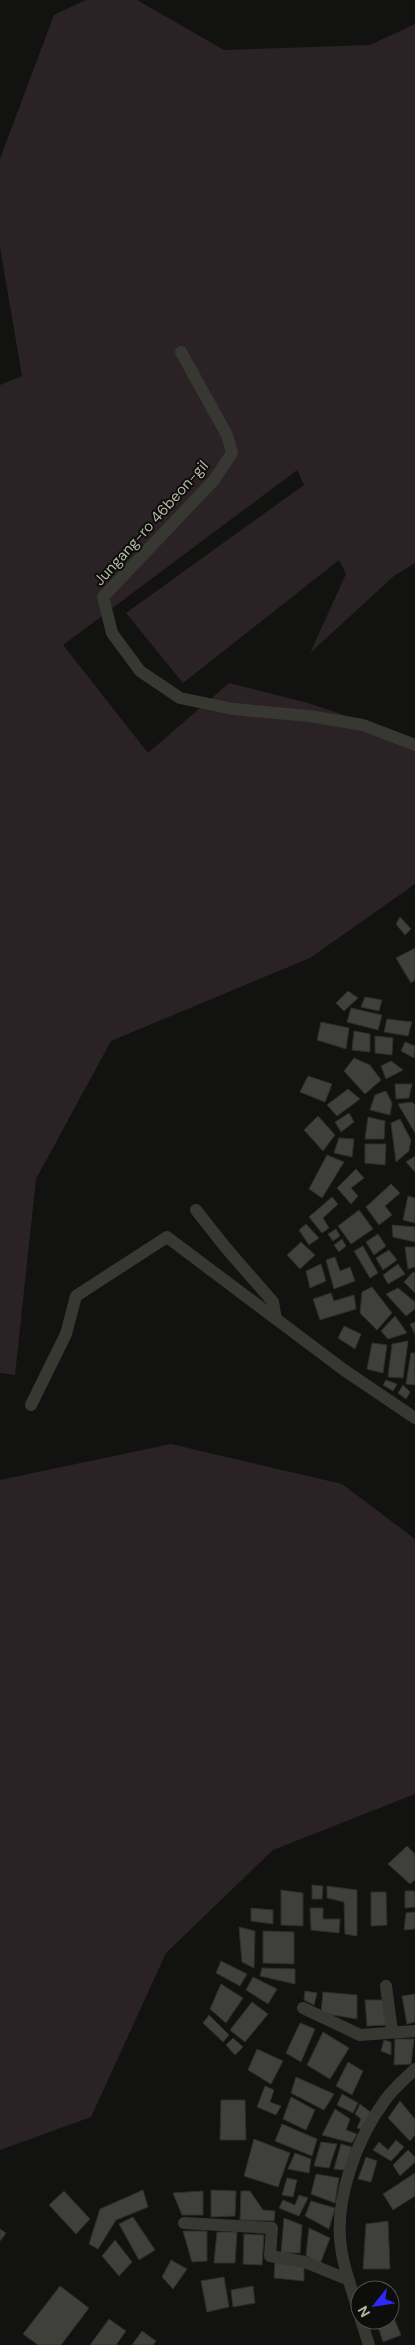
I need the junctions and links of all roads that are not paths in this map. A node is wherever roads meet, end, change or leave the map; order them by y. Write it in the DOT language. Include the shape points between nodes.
graph roads {
  1 [pos="181,352"];
  2 [pos="415,745"];
  3 [pos="196,1210"];
  4 [pos="276,1319"];
  5 [pos="31,1405"];
  6 [pos="415,1418"];
  7 [pos="386,1986"];
  8 [pos="303,2008"];
  9 [pos="392,2031"];
  10 [pos="415,2031"];
  11 [pos="415,2069"];
  12 [pos="184,2223"];
  13 [pos="349,2280"];
  14 [pos="350,2283"];
  15 [pos="364,2330"];
  16 [pos="369,2345"];
  1 -- 2 [label="street, Jungang-ro 46beon-gil" via="227,435 232,454 214,480 103,597 112,633 140,671 180,698 233,710 309,716 363,725"];
  3 -- 4 [label="street" via="273,1302"];
  4 -- 5 [label="street" via="167,1237 76,1296 66,1334"];
  4 -- 6 [label="street"];
  7 -- 9 [label="street"];
  8 -- 9 [label="street" via="360,2035"];
  9 -- 10 [label="street"];
  11 -- 13 [label="street" via="386,2099 363,2137 343,2192 339,2232"];
  12 -- 13 [label="street" via="272,2228 270,2256 305,2262"];
  13 -- 14 [label="street"];
  15 -- 16 [label="street"];
}
